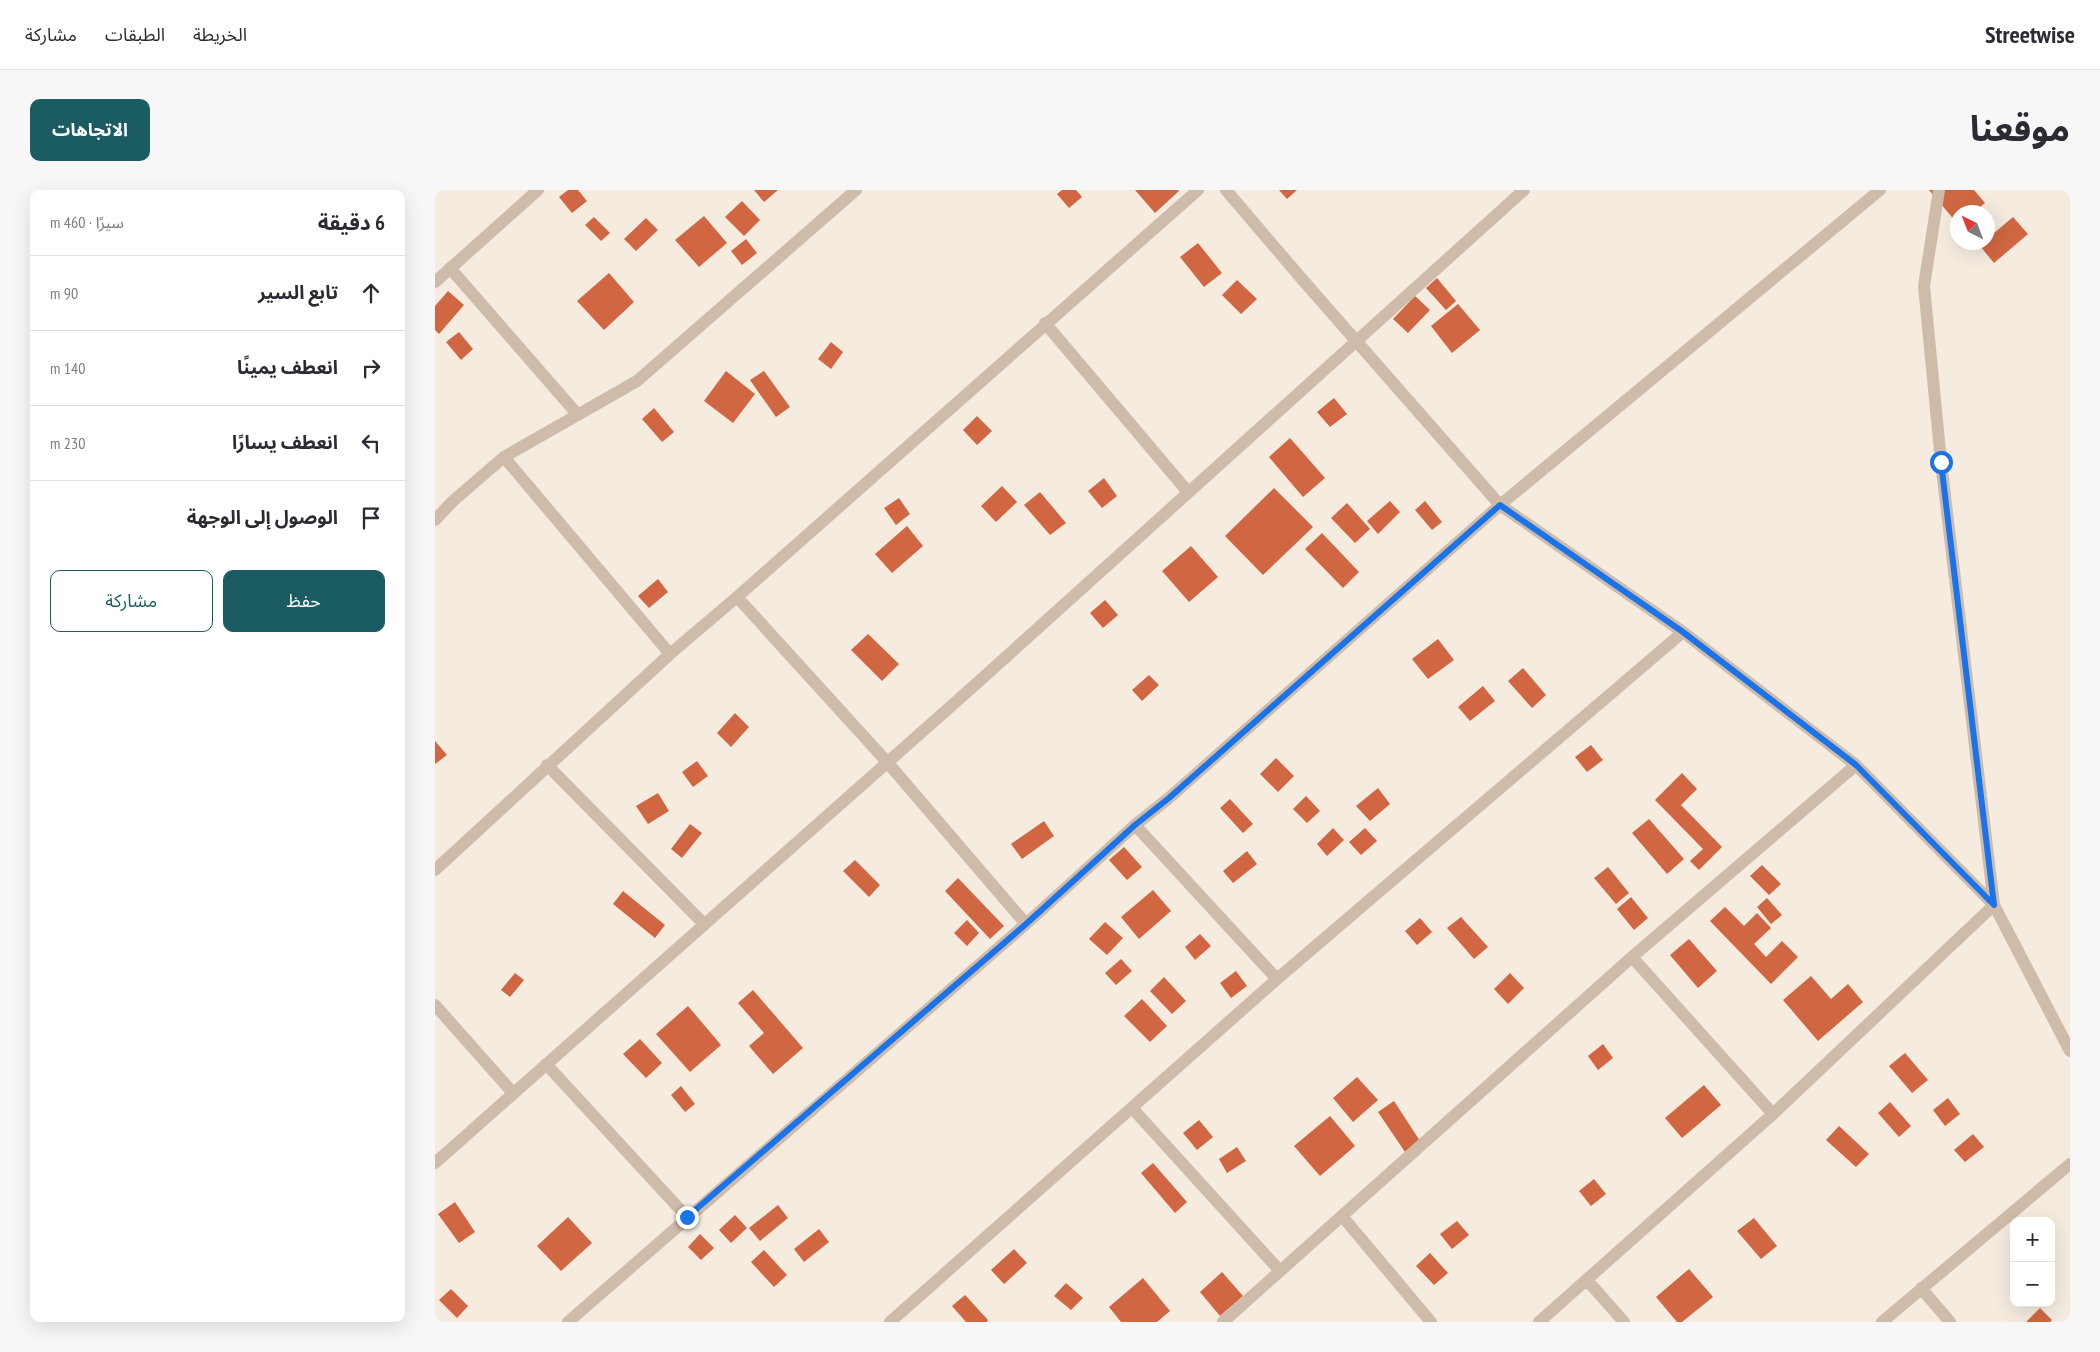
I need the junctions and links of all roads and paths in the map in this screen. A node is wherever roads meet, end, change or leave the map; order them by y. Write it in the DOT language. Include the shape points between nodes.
graph roads {
  1 [pos="538,190"];
  2 [pos="856,190"];
  3 [pos="1198,190"];
  4 [pos="1226,190"];
  5 [pos="1524,190"];
  6 [pos="1880,190"];
  7 [pos="1939,190"];
  8 [pos="450,268"];
  9 [pos="435,282"];
  10 [pos="1045,323"];
  11 [pos="1356,341"];
  12 [pos="578,415"];
  13 [pos="504,457"];
  14 [pos="1188,492"];
  15 [pos="1500,505"];
  16 [pos="435,520"];
  17 [pos="737,597"];
  18 [pos="1683,632"];
  19 [pos="670,654"];
  20 [pos="888,763"];
  21 [pos="547,765"];
  22 [pos="1856,765"];
  23 [pos="1135,825"];
  24 [pos="435,870"];
  25 [pos="1994,905"];
  26 [pos="704,924"];
  27 [pos="1026,924"];
  28 [pos="1632,957"];
  29 [pos="1277,979"];
  30 [pos="435,1005"];
  31 [pos="2070,1051"];
  32 [pos="545,1064"];
  33 [pos="513,1093"];
  34 [pos="1131,1108"];
  35 [pos="1773,1114"];
  36 [pos="435,1163"];
  37 [pos="2070,1164"];
  38 [pos="1342,1216"];
  39 [pos="687,1217"];
  40 [pos="1280,1271"];
  41 [pos="1587,1280"];
  42 [pos="1921,1288"];
  43 [pos="568,1322"];
  44 [pos="890,1322"];
  45 [pos="1223,1322"];
  46 [pos="1431,1322"];
  47 [pos="1539,1322"];
  48 [pos="1624,1322"];
  49 [pos="1882,1322"];
  50 [pos="1949,1322"];
  1 -- 8 [label="street"];
  2 -- 12 [label="street" via="637,381"];
  3 -- 10 [label="street"];
  4 -- 11 [label="street"];
  5 -- 11 [label="street"];
  6 -- 15 [label="street"];
  7 -- 25 [label="street" via="1924,286 1941,462"];
  8 -- 9 [label="street"];
  8 -- 12 [label="street"];
  10 -- 14 [label="street"];
  10 -- 17 [label="street"];
  11 -- 14 [label="street"];
  11 -- 15 [label="street"];
  12 -- 13 [label="street"];
  13 -- 16 [label="street"];
  13 -- 19 [label="street"];
  14 -- 20 [label="street"];
  15 -- 18 [label="street"];
  15 -- 23 [label="street"];
  17 -- 19 [label="street"];
  17 -- 20 [label="street"];
  18 -- 22 [label="street"];
  18 -- 29 [label="street"];
  19 -- 21 [label="street"];
  20 -- 26 [label="street"];
  20 -- 27 [label="street"];
  21 -- 24 [label="street"];
  21 -- 26 [label="street"];
  22 -- 25 [label="street"];
  22 -- 28 [label="street"];
  23 -- 27 [label="street"];
  23 -- 29 [label="street"];
  25 -- 31 [label="street"];
  25 -- 35 [label="street"];
  26 -- 32 [label="street"];
  27 -- 39 [label="street"];
  28 -- 35 [label="street"];
  28 -- 38 [label="street"];
  29 -- 34 [label="street"];
  30 -- 33 [label="street"];
  32 -- 33 [label="street"];
  32 -- 39 [label="street"];
  33 -- 36 [label="street"];
  34 -- 40 [label="street"];
  34 -- 44 [label="street"];
  35 -- 41 [label="street"];
  37 -- 42 [label="street"];
  38 -- 40 [label="street"];
  38 -- 46 [label="street"];
  39 -- 43 [label="street"];
  40 -- 45 [label="street"];
  41 -- 47 [label="street"];
  41 -- 48 [label="street"];
  42 -- 49 [label="street"];
  42 -- 50 [label="street"];
}
